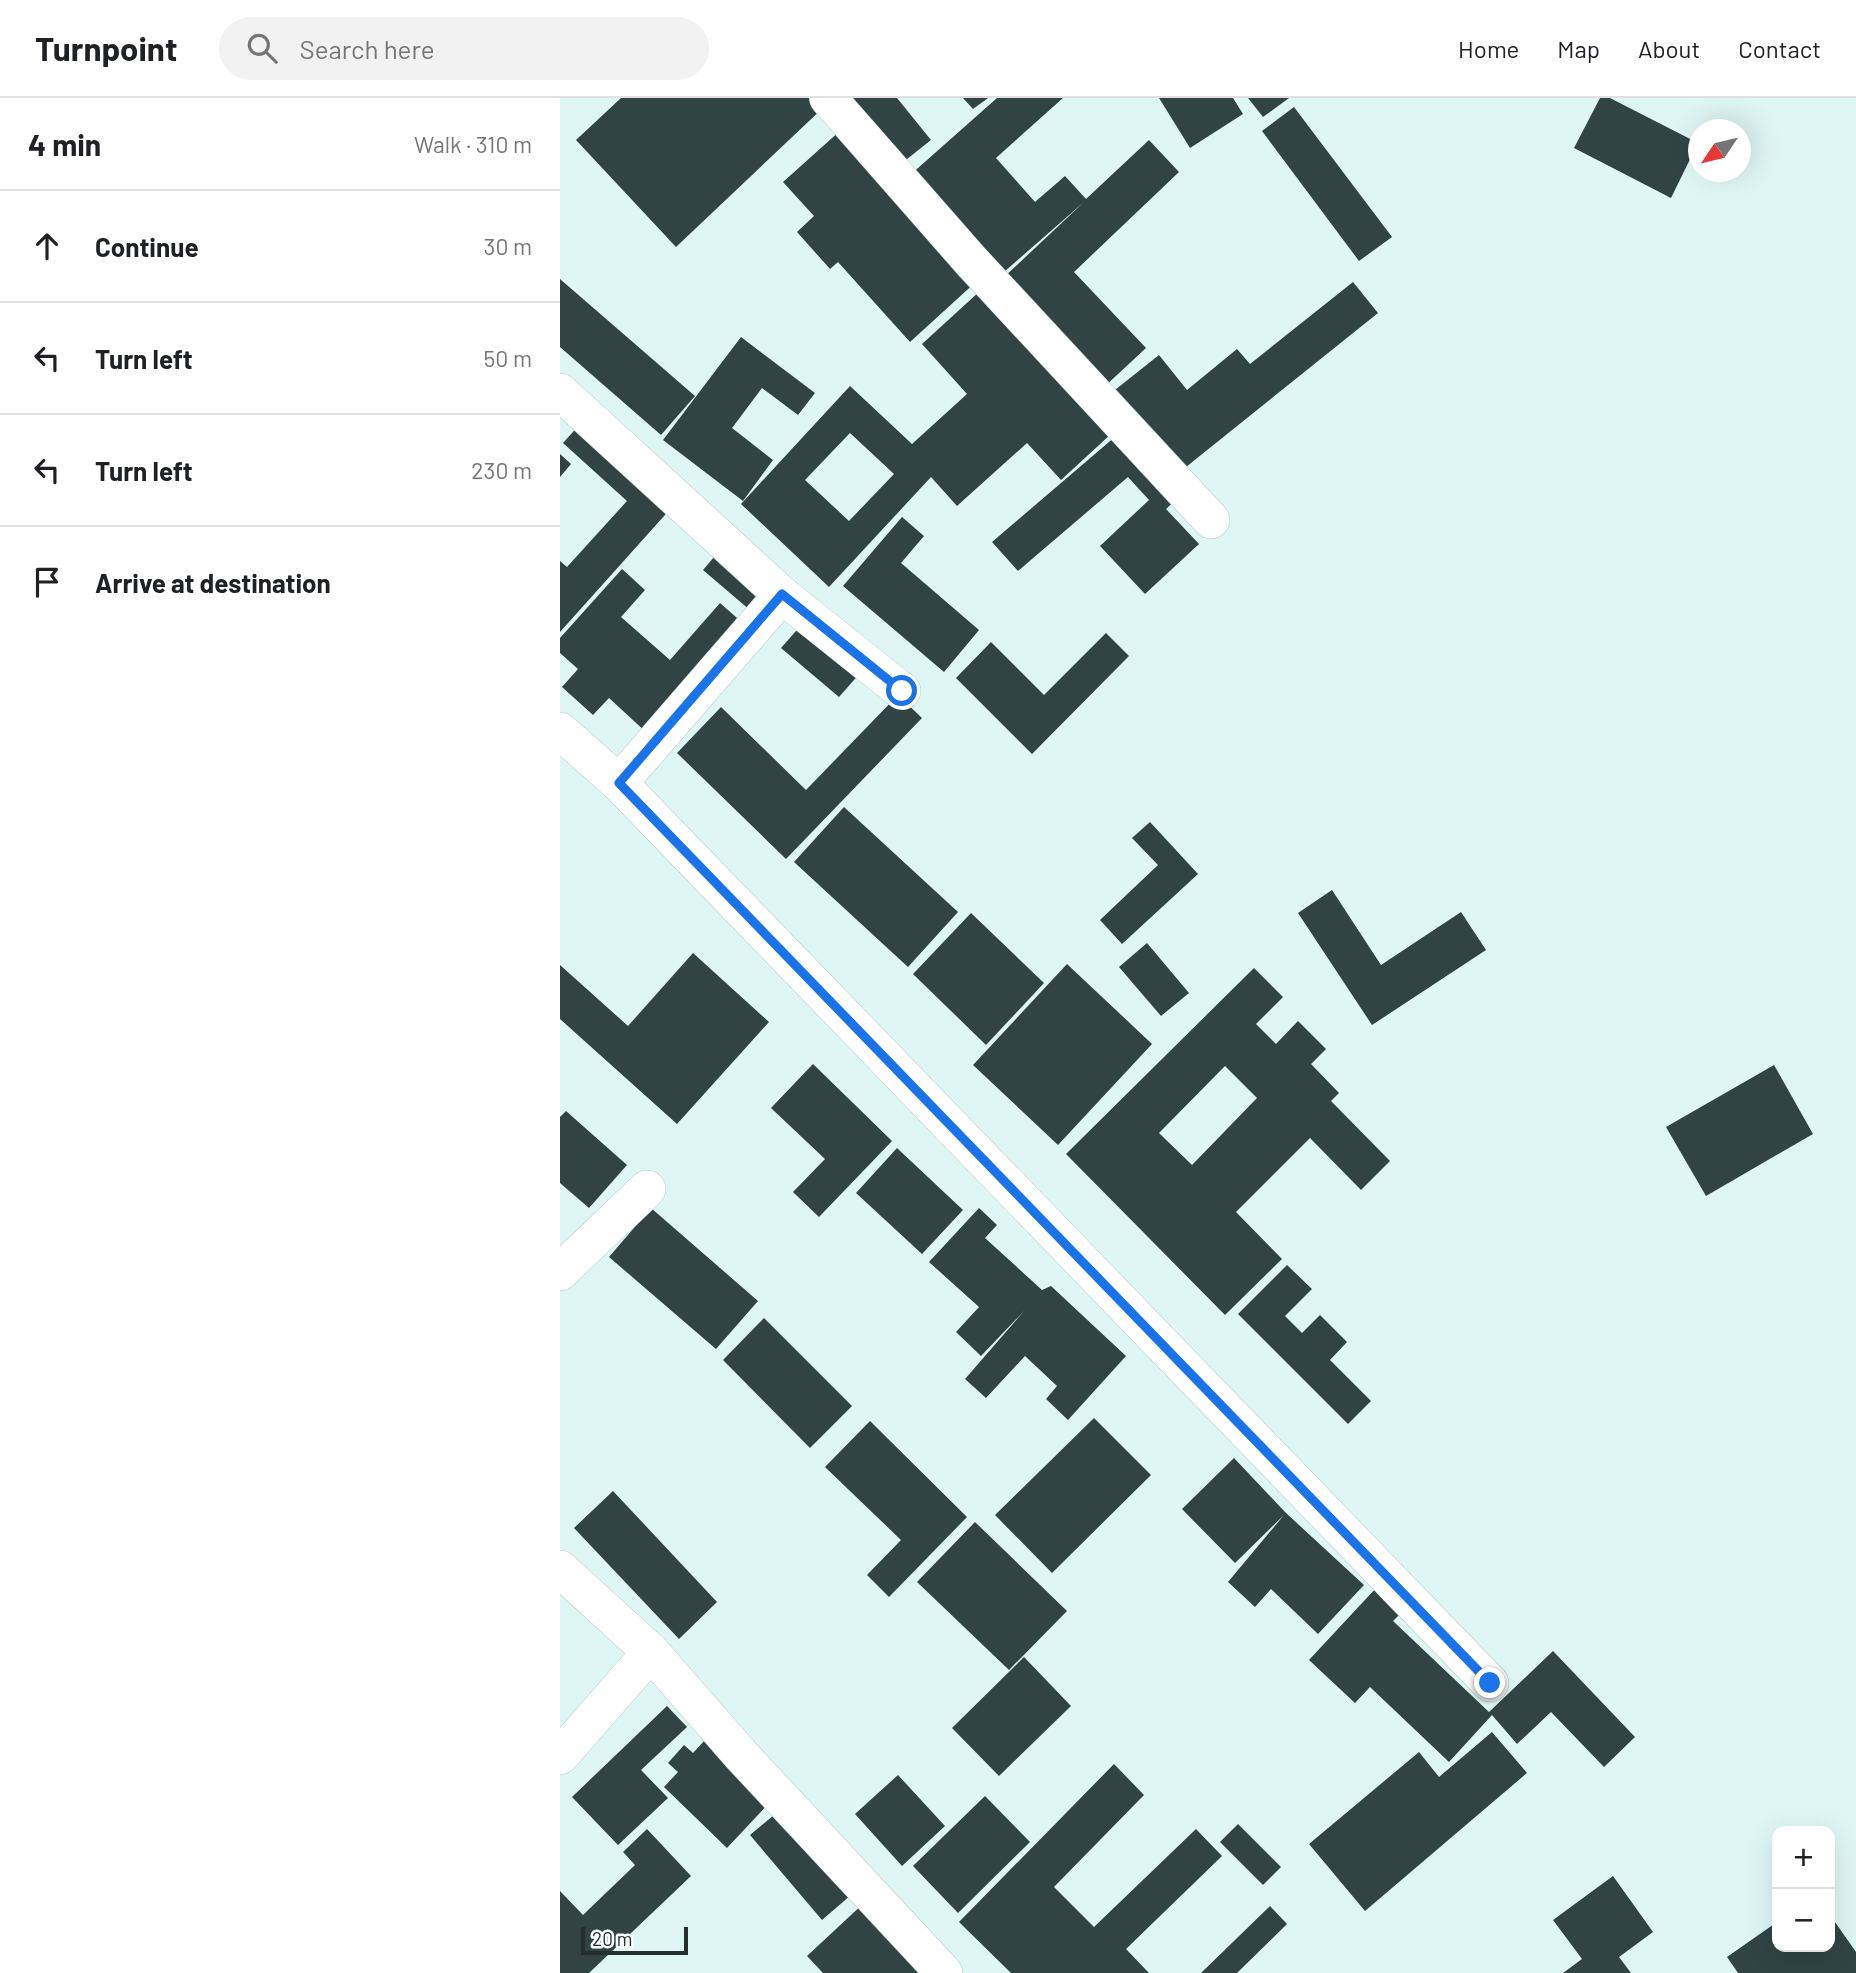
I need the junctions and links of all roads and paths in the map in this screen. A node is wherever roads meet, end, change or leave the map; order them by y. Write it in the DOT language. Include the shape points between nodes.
graph roads {
  1 [pos="828,98"];
  2 [pos="560,392"];
  3 [pos="1211,520"];
  4 [pos="782,594"];
  5 [pos="902,691"];
  6 [pos="560,732"];
  7 [pos="619,783"];
  8 [pos="647,1189"];
  9 [pos="560,1272"];
  10 [pos="560,1569"];
  11 [pos="650,1652"];
  12 [pos="1490,1683"];
  13 [pos="560,1756"];
  14 [pos="944,1973"];
  1 -- 3 [label="street" via="971,261"];
  2 -- 4 [label="street"];
  4 -- 5 [label="street"];
  4 -- 7 [label="street"];
  6 -- 7 [label="street"];
  7 -- 12 [label="street"];
  8 -- 9 [label="street"];
  10 -- 11 [label="street"];
  11 -- 13 [label="street"];
  11 -- 14 [label="street"];
}
